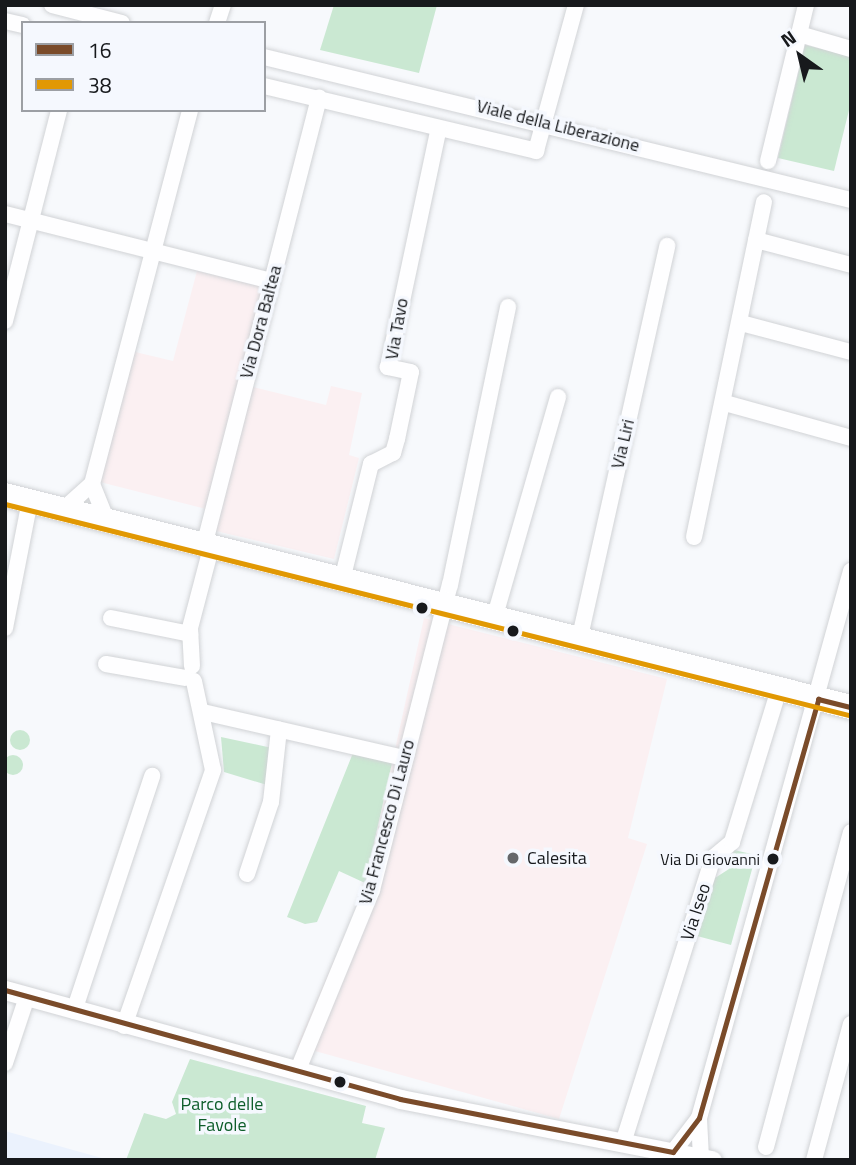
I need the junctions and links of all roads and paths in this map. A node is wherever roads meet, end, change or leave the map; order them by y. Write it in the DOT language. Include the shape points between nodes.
graph roads {
  1 [pos="52,5"];
  2 [pos="576,5"];
  3 [pos="806,5"];
  4 [pos="114,21"];
  5 [pos="799,34"];
  6 [pos="851,49"];
  7 [pos="266,57"];
  8 [pos="266,86"];
  9 [pos="319,98"];
  10 [pos="59,112"];
  11 [pos="189,112"];
  12 [pos="546,122"];
  13 [pos="439,128"];
  14 [pos="768,161"];
  15 [pos="851,200"];
  16 [pos="764,202"];
  17 [pos="5,214"];
  18 [pos="32,221"];
  19 [pos="756,240"];
  20 [pos="667,246"];
  21 [pos="152,251"];
  22 [pos="851,265"];
  23 [pos="272,281"];
  24 [pos="508,307"];
  25 [pos="5,321"];
  26 [pos="741,323"];
  27 [pos="851,352"];
  28 [pos="558,397"];
  29 [pos="725,403"];
  30 [pos="851,438"];
  31 [pos="92,484"];
  32 [pos="5,495"];
  33 [pos="30,501"];
  34 [pos="65,508"];
  35 [pos="106,519"];
  36 [pos="694,537"];
  37 [pos="207,547"];
  38 [pos="851,570"];
  39 [pos="342,580"];
  40 [pos="442,605"];
  41 [pos="111,618"];
  42 [pos="494,619"];
  43 [pos="5,628"];
  44 [pos="190,634"];
  45 [pos="579,641"];
  46 [pos="106,664"];
  47 [pos="190,675"];
  48 [pos="779,689"];
  49 [pos="818,699"];
  50 [pos="851,707"];
  51 [pos="203,712"];
  52 [pos="279,729"];
  53 [pos="404,758"];
  54 [pos="152,776"];
  55 [pos="851,832"];
  56 [pos="247,874"];
  57 [pos="5,990"];
  58 [pos="27,997"];
  59 [pos="74,1011"];
  60 [pos="851,1024"];
  61 [pos="124,1026"];
  62 [pos="5,1063"];
  63 [pos="297,1072"];
  64 [pos="699,1118"];
  65 [pos="623,1143"];
  66 [pos="766,1147"];
  67 [pos="673,1152"];
  68 [pos="706,1159"];
  69 [pos="814,1160"];
  1 -- 4 [label="street"];
  2 -- 12 [label="street"];
  3 -- 5 [label="street"];
  5 -- 6 [label="street"];
  5 -- 14 [label="street"];
  7 -- 12 [label="street, Viale della Liberazione"];
  8 -- 9 [label="street"];
  9 -- 13 [label="street"];
  9 -- 23 [label="street, Via Dora Baltea"];
  10 -- 18 [label="street"];
  11 -- 21 [label="street"];
  12 -- 13 [label="street" via="536,152"];
  12 -- 15 [label="street, Viale della Liberazione"];
  13 -- 39 [label="street, Via Tavo" via="388,367 411,372 397,439 393,453 371,464"];
  16 -- 19 [label="street"];
  17 -- 18 [label="street"];
  18 -- 21 [label="street"];
  18 -- 25 [label="street"];
  19 -- 22 [label="street"];
  19 -- 26 [label="street"];
  20 -- 45 [label="street, Via Liri"];
  21 -- 23 [label="street"];
  21 -- 31 [label="street"];
  23 -- 37 [label="street, Via Dora Baltea"];
  24 -- 40 [label="street, Via Francesco Di Lauro"];
  26 -- 27 [label="street"];
  26 -- 29 [label="street"];
  28 -- 42 [label="street"];
  29 -- 30 [label="street"];
  29 -- 36 [label="street"];
  31 -- 34 [label="street"];
  31 -- 35 [label="street"];
  32 -- 33 [label="main road"];
  33 -- 34 [label="main road"];
  33 -- 43 [label="street"];
  34 -- 35 [label="main road"];
  35 -- 37 [label="main road"];
  37 -- 39 [label="main road"];
  37 -- 44 [label="street, Via Dora Baltea"];
  38 -- 49 [label="street"];
  39 -- 40 [label="main road"];
  40 -- 42 [label="main road"];
  40 -- 53 [label="street, Via Francesco Di Lauro"];
  41 -- 44 [label="street"];
  42 -- 45 [label="main road"];
  44 -- 47 [label="street, Via Dora Baltea"];
  45 -- 48 [label="main road"];
  46 -- 47 [label="street"];
  47 -- 51 [label="street, Via Dora Baltea"];
  48 -- 49 [label="main road"];
  48 -- 65 [label="street, Via Iseo" via="732,842 713,858"];
  49 -- 50 [label="main road"];
  49 -- 64 [label="street"];
  51 -- 52 [label="street"];
  51 -- 61 [label="street, Via Dora Baltea" via="213,770"];
  52 -- 53 [label="street"];
  52 -- 56 [label="street" via="271,802"];
  53 -- 63 [label="street, Via Francesco Di Lauro" via="372,890"];
  54 -- 59 [label="street"];
  55 -- 66 [label="street"];
  57 -- 58 [label="street"];
  58 -- 59 [label="street"];
  58 -- 62 [label="street"];
  59 -- 61 [label="street"];
  60 -- 69 [label="street"];
  61 -- 63 [label="street"];
  63 -- 65 [label="street" via="438,1108"];
  64 -- 67 [label="street"];
  64 -- 68 [label="street"];
  65 -- 67 [label="street"];
  67 -- 68 [label="street"];
}
